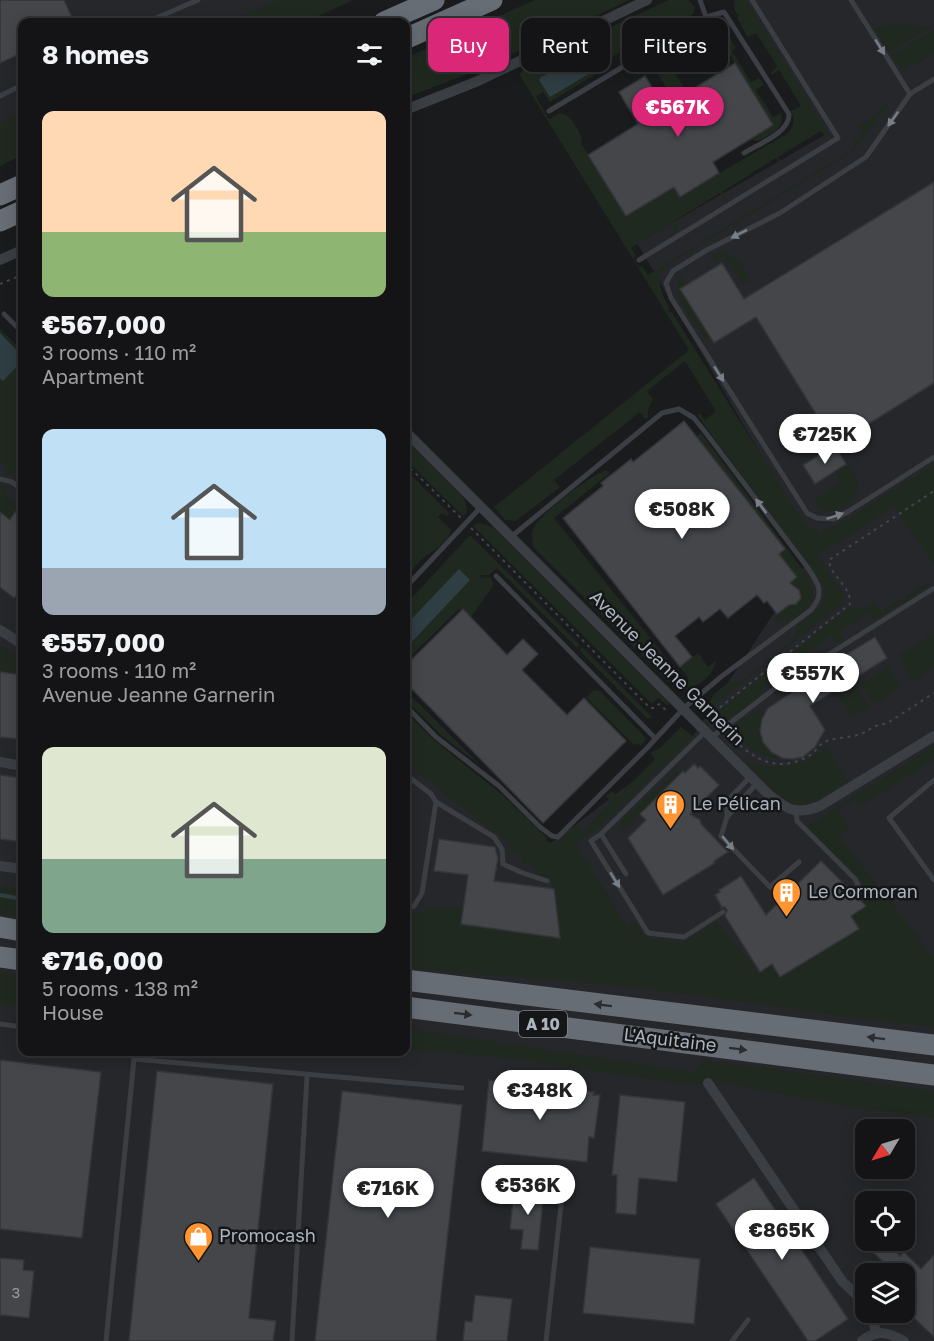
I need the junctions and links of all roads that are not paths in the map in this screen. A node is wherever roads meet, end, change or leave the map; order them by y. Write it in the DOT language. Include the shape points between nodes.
graph roads {
  1 [pos="198,0"];
  2 [pos="434,0"];
  3 [pos="492,0"];
  4 [pos="647,0"];
  5 [pos="700,0"];
  6 [pos="752,0"];
  7 [pos="851,0"];
  8 [pos="706,17"];
  9 [pos="156,18"];
  10 [pos="393,18"];
  11 [pos="410,37"];
  12 [pos="934,79"];
  13 [pos="18,87"];
  14 [pos="910,94"];
  15 [pos="0,96"];
  16 [pos="410,108"];
  17 [pos="549,111"];
  18 [pos="744,153"];
  19 [pos="18,187"];
  20 [pos="0,195"];
  21 [pos="18,213"];
  22 [pos="0,221"];
  23 [pos="18,252"];
  24 [pos="0,260"];
  25 [pos="639,260"];
  26 [pos="4,314"];
  27 [pos="18,328"];
  28 [pos="410,435"];
  29 [pos="934,456"];
  30 [pos="0,479"];
  31 [pos="18,487"];
  32 [pos="483,506"];
  33 [pos="512,536"];
  34 [pos="496,576"];
  35 [pos="410,583"];
  36 [pos="934,588"];
  37 [pos="0,630"];
  38 [pos="18,641"];
  39 [pos="684,708"];
  40 [pos="410,710"];
  41 [pos="709,734"];
  42 [pos="934,736"];
  43 [pos="655,738"];
  44 [pos="0,762"];
  45 [pos="18,765"];
  46 [pos="410,778"];
  47 [pos="754,780"];
  48 [pos="934,780"];
  49 [pos="436,802"];
  50 [pos="796,811"];
  51 [pos="727,817"];
  52 [pos="601,834"];
  53 [pos="799,862"];
  54 [pos="0,866"];
  55 [pos="18,868"];
  56 [pos="626,874"];
  57 [pos="934,880"];
  58 [pos="547,881"];
  59 [pos="861,891"];
  60 [pos="410,907"];
  61 [pos="723,912"];
  62 [pos="0,927"];
  63 [pos="18,930"];
  64 [pos="0,957"];
  65 [pos="18,959"];
  66 [pos="410,981"];
  67 [pos="410,1008"];
  68 [pos="0,1024"];
  69 [pos="18,1026"];
  70 [pos="934,1045"];
  71 [pos="934,1075"];
  72 [pos="307,1076"];
  73 [pos="708,1083"];
  74 [pos="462,1088"];
  75 [pos="563,1187"];
  76 [pos="855,1294"];
  77 [pos="748,1320"];
  78 [pos="874,1323"];
  79 [pos="876,1332"];
  80 [pos="106,1341"];
  81 [pos="292,1341"];
  82 [pos="546,1341"];
  83 [pos="732,1341"];
  84 [pos="862,1341"];
  85 [pos="904,1341"];
  1 -- 9 [label="lane"];
  2 -- 10 [label="highway"];
  3 -- 11 [label="highway"];
  4 -- 16 [label="street" via="478,81"];
  5 -- 8 [label="lane"];
  6 -- 25 [label="lane" via="838,138"];
  7 -- 14 [label="lane, one-way"];
  8 -- 17 [label="lane"];
  8 -- 18 [label="lane" via="724,12 731,20 789,114 783,130"];
  12 -- 14 [label="lane"];
  13 -- 15 [label="lane"];
  14 -- 29 [label="lane, one-way" via="866,157 780,213 673,271 666,283 671,298 807,513 834,519"];
  19 -- 20 [label="highway"];
  21 -- 22 [label="highway"];
  23 -- 24 [label="street"];
  26 -- 27 [label="lane"];
  28 -- 32 [label="street, Avenue Jeanne Garnerin"];
  30 -- 31 [label="lane"];
  32 -- 33 [label="street, Avenue Jeanne Garnerin"];
  32 -- 35 [label="lane"];
  33 -- 39 [label="street, Avenue Jeanne Garnerin"];
  39 -- 33 [label="lane, one-way" via="798,621 820,597 815,579 694,418 679,409 662,413"];
  34 -- 43 [label="lane"];
  36 -- 41 [label="lane"];
  37 -- 38 [label="street"];
  39 -- 41 [label="street, Avenue Jeanne Garnerin"];
  39 -- 43 [label="lane"];
  40 -- 43 [label="lane" via="436,737 499,786 540,827 558,837"];
  41 -- 47 [label="street, Avenue Jeanne Garnerin"];
  41 -- 52 [label="lane"];
  42 -- 50 [label="street" via="820,806"];
  44 -- 45 [label="street"];
  46 -- 49 [label="lane" via="432,794"];
  47 -- 50 [label="street, Avenue Jeanne Garnerin" via="780,804"];
  47 -- 51 [label="lane"];
  47 -- 51 [label="lane" via="727,801"];
  48 -- 57 [label="lane" via="889,818"];
  49 -- 58 [label="lane" via="494,837 502,849 503,864"];
  49 -- 60 [label="lane" via="422,893"];
  50 -- 59 [label="lane" via="797,821 855,879"];
  51 -- 53 [label="lane, one-way" via="721,836 770,887"];
  52 -- 56 [label="lane"];
  52 -- 61 [label="lane, one-way" via="591,841 648,933 684,937"];
  54 -- 55 [label="street"];
  62 -- 63 [label="highway"];
  64 -- 65 [label="highway"];
  70 -- 66 [label="highway, L'Aquitaine / A 10, one-way"];
  67 -- 71 [label="highway, L'Aquitaine / A 10, one-way"];
  68 -- 69 [label="lane"];
  72 -- 74 [label="lane"];
  72 -- 80 [label="lane" via="134,1059"];
  72 -- 81 [label="lane"];
  73 -- 76 [label="street" via="842,1281"];
  75 -- 82 [label="lane"];
  77 -- 83 [label="lane"];
  78 -- 79 [label="street"];
  79 -- 84 [label="street"];
  79 -- 85 [label="street" via="889,1333"];
}
